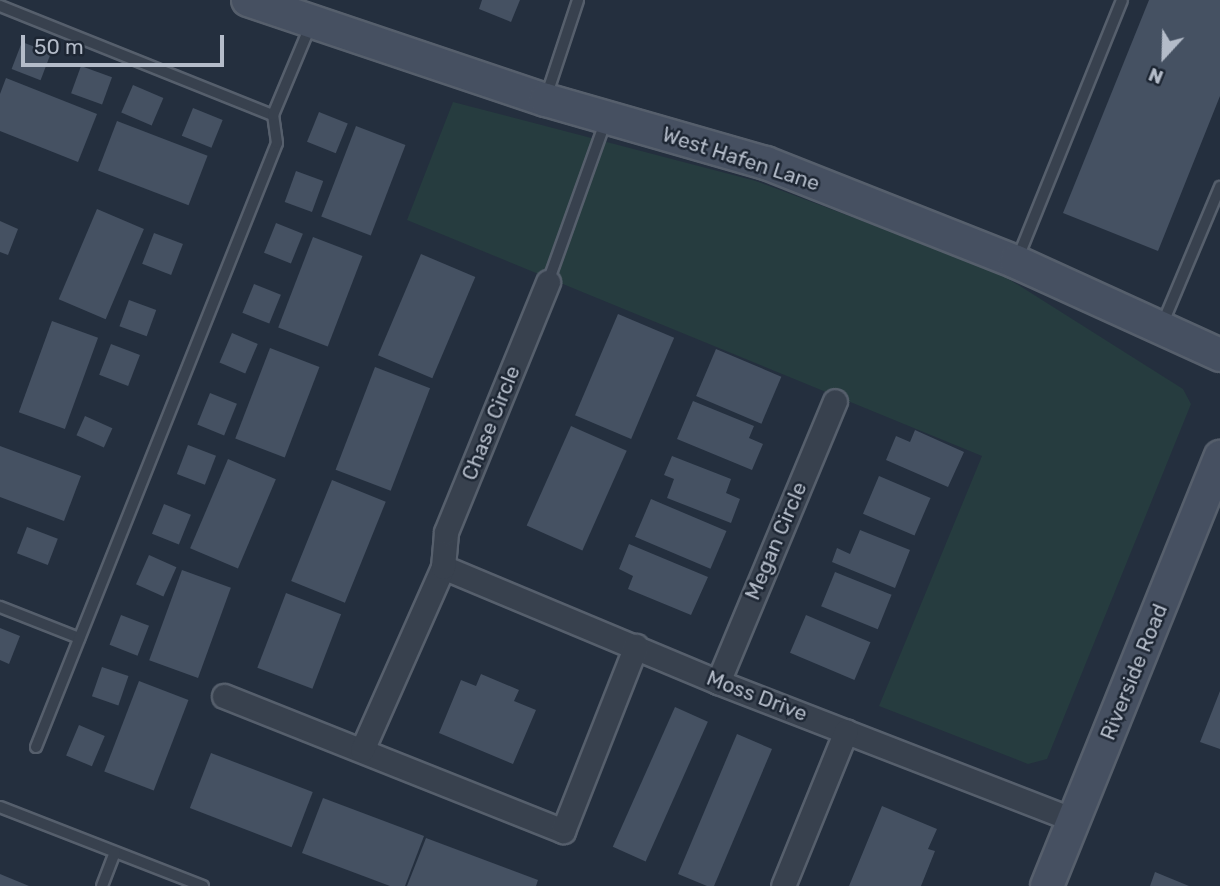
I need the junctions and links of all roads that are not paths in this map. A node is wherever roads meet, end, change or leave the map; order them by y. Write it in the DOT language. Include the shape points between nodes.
graph roads {
  1 [pos="248,0"];
  2 [pos="578,0"];
  3 [pos="1122,0"];
  4 [pos="0,6"];
  5 [pos="311,24"];
  6 [pos="545,100"];
  7 [pos="273,114"];
  8 [pos="607,117"];
  9 [pos="1220,187"];
  10 [pos="1016,262"];
  11 [pos="548,282"];
  12 [pos="1159,331"];
  13 [pos="1220,355"];
  14 [pos="835,401"];
  15 [pos="1220,457"];
  16 [pos="443,567"];
  17 [pos="0,607"];
  18 [pos="79,638"];
  19 [pos="636,646"];
  20 [pos="718,682"];
  21 [pos="224,696"];
  22 [pos="846,731"];
  23 [pos="36,747"];
  24 [pos="362,750"];
  25 [pos="0,807"];
  26 [pos="1074,820"];
  27 [pos="115,852"];
  28 [pos="102,886"];
  29 [pos="203,886"];
  30 [pos="783,886"];
  31 [pos="1047,886"];
  1 -- 5 [label="main road, West Hafen Lane"];
  2 -- 6 [label="lane"];
  3 -- 10 [label="lane"];
  4 -- 7 [label="lane"];
  5 -- 6 [label="main road, West Hafen Lane"];
  5 -- 7 [label="lane"];
  6 -- 8 [label="main road, West Hafen Lane"];
  7 -- 18 [label="lane" via="276,143"];
  8 -- 10 [label="main road, West Hafen Lane" via="766,163"];
  8 -- 11 [label="lane"];
  9 -- 12 [label="lane"];
  10 -- 12 [label="main road, West Hafen Lane"];
  11 -- 16 [label="street, Chase Circle" via="446,532"];
  12 -- 13 [label="main road, West Hafen Lane"];
  14 -- 20 [label="street, Megan Circle"];
  15 -- 26 [label="main road, Riverside Road"];
  16 -- 19 [label="street, Moss Drive"];
  16 -- 24 [label="street, Chase Circle"];
  17 -- 18 [label="lane"];
  18 -- 23 [label="lane"];
  19 -- 20 [label="street, Moss Drive"];
  19 -- 24 [label="street" via="563,831"];
  20 -- 22 [label="street, Moss Drive"];
  21 -- 24 [label="street"];
  22 -- 26 [label="street, Moss Drive"];
  22 -- 30 [label="street"];
  25 -- 27 [label="lane"];
  26 -- 31 [label="main road, Riverside Road"];
  27 -- 28 [label="lane"];
  27 -- 29 [label="lane"];
}
